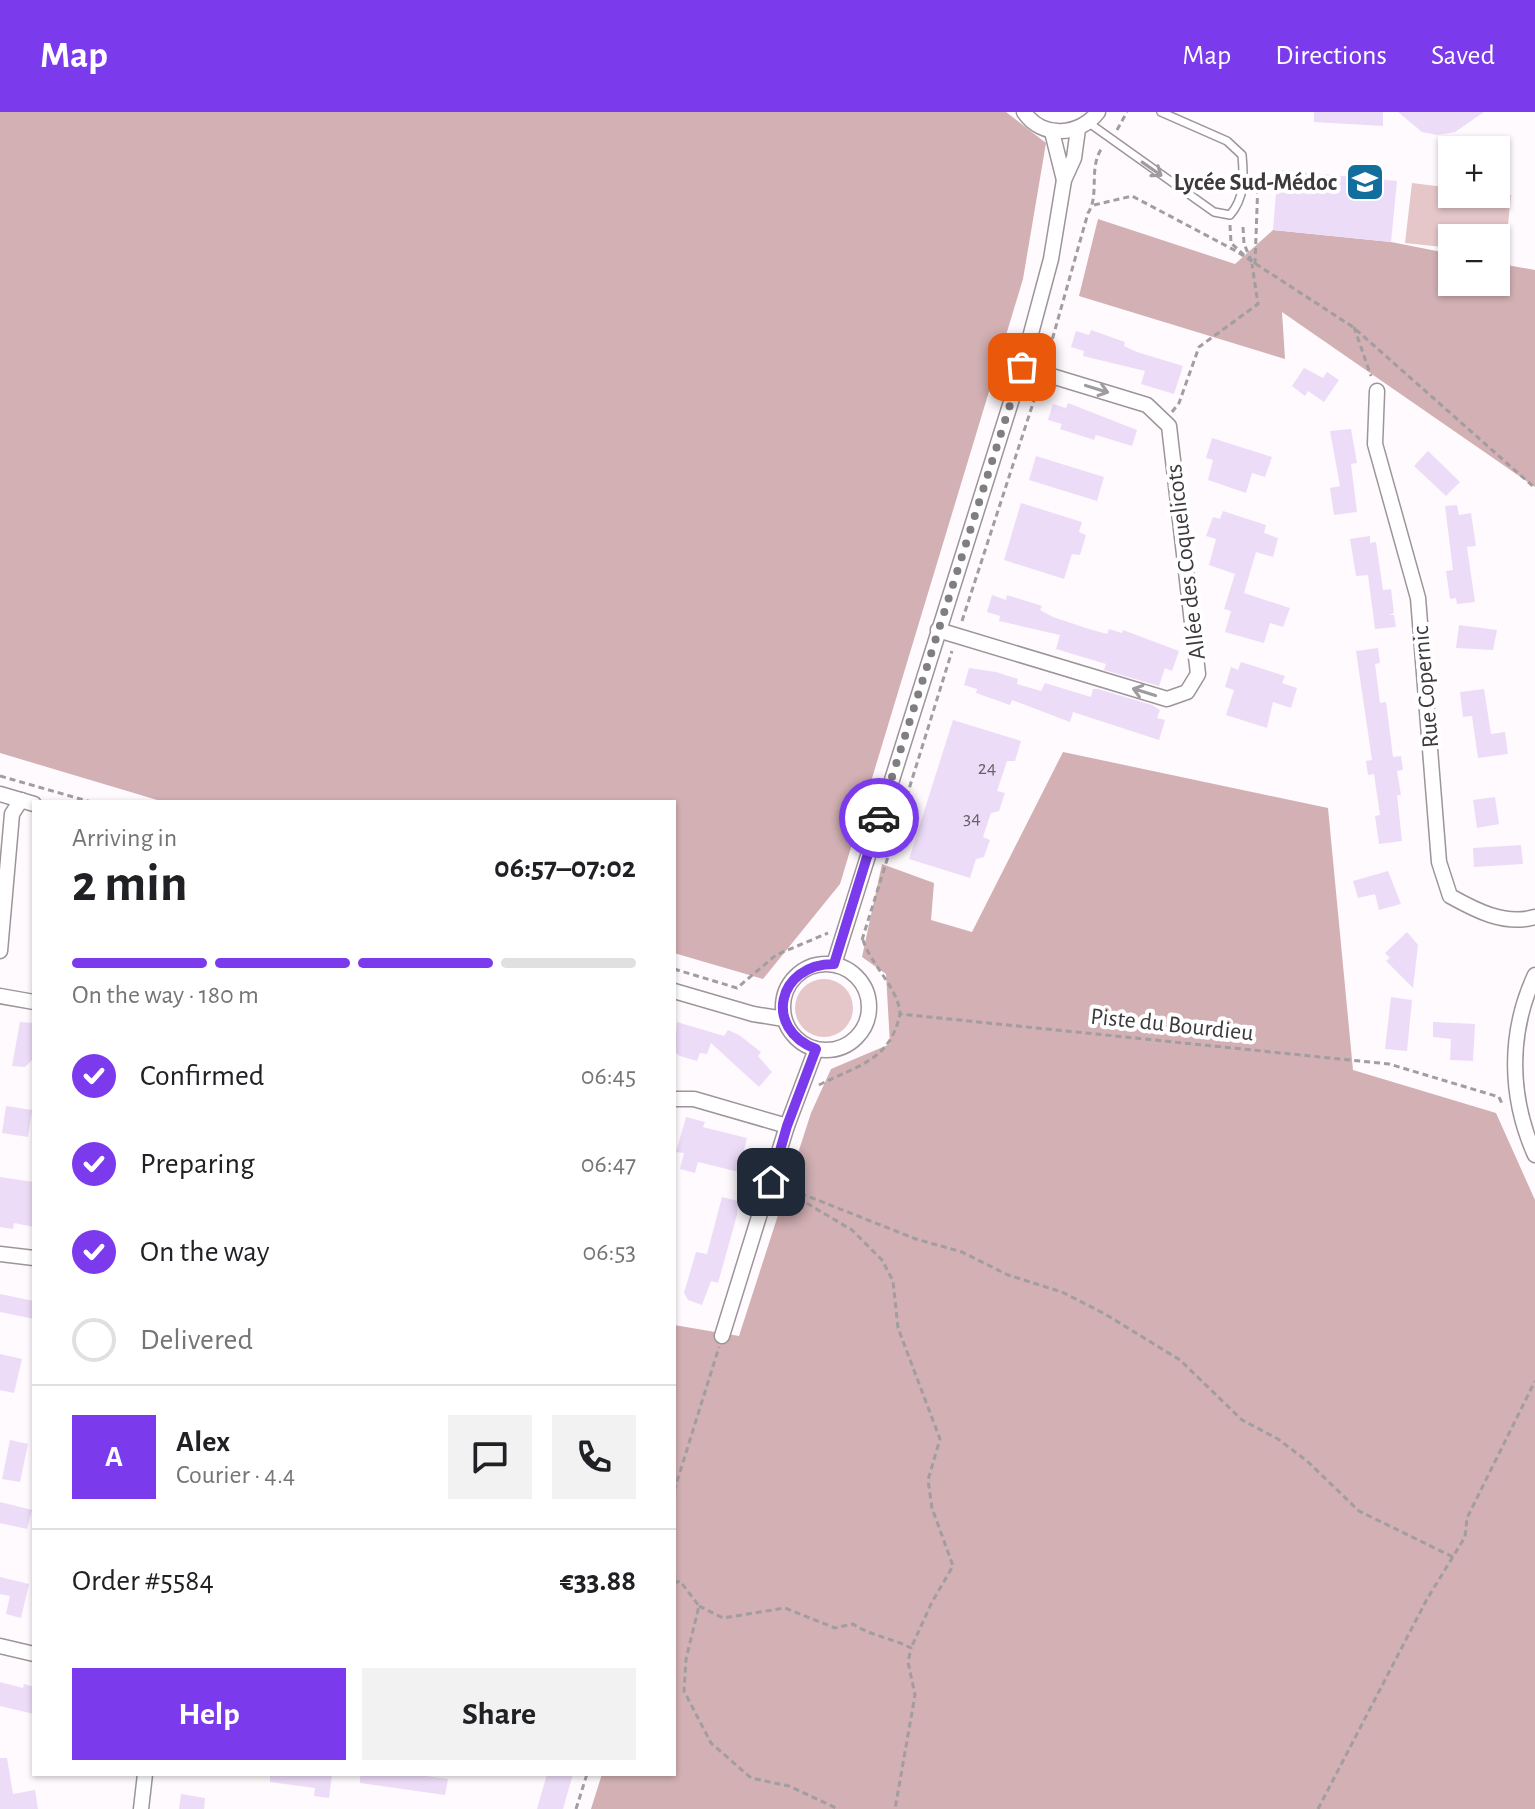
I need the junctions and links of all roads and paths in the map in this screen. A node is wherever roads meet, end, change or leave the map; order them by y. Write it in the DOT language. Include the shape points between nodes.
graph roads {
  1 [pos="1024,112"];
  2 [pos="1127,112"];
  3 [pos="1161,112"];
  4 [pos="1088,121"];
  5 [pos="1052,132"];
  6 [pos="1110,139"];
  7 [pos="1087,160"];
  8 [pos="1094,160"];
  9 [pos="1064,180"];
  10 [pos="1258,181"];
  11 [pos="1093,205"];
  12 [pos="1230,215"];
  13 [pos="1243,227"];
  14 [pos="1253,263"];
  15 [pos="1353,327"];
  16 [pos="1022,367"];
  17 [pos="1043,373"];
  18 [pos="1377,391"];
  19 [pos="1165,421"];
  20 [pos="1535,490"];
  21 [pos="938,630"];
  22 [pos="957,636"];
  23 [pos="0,776"];
  24 [pos="0,794"];
  25 [pos="84,800"];
  26 [pos="27,802"];
  27 [pos="1535,917"];
  28 [pos="843,934"];
  29 [pos="862,940"];
  30 [pos="0,951"];
  31 [pos="834,964"];
  32 [pos="676,970"];
  33 [pos="1535,975"];
  34 [pos="676,992"];
  35 [pos="0,996"];
  36 [pos="32,1002"];
  37 [pos="900,1014"];
  38 [pos="784,1019"];
  39 [pos="816,1049"];
  40 [pos="804,1086"];
  41 [pos="676,1099"];
  42 [pos="1508,1117"];
  43 [pos="787,1126"];
  44 [pos="1535,1155"];
  45 [pos="771,1182"];
  46 [pos="0,1254"];
  47 [pos="32,1258"];
  48 [pos="722,1336"];
  49 [pos="1535,1381"];
  50 [pos="676,1485"];
  51 [pos="1453,1557"];
  52 [pos="676,1582"];
  53 [pos="699,1606"];
  54 [pos="0,1646"];
  55 [pos="911,1648"];
  56 [pos="32,1654"];
  57 [pos="145,1776"];
  58 [pos="586,1776"];
  59 [pos="141,1809"];
  60 [pos="576,1809"];
  61 [pos="838,1809"];
  62 [pos="895,1809"];
  63 [pos="1318,1809"];
  1 -- 5 [label="street"];
  2 -- 6 [label="path"];
  3 -- 12 [label="lane" via="1227,141 1242,155 1239,205"];
  4 -- 5 [label="street"];
  4 -- 6 [label="lane"];
  4 -- 9 [label="street"];
  5 -- 9 [label="street"];
  6 -- 8 [label="path"];
  6 -- 12 [label="lane, one-way" via="1214,212"];
  7 -- 8 [label="path"];
  8 -- 11 [label="path"];
  9 -- 16 [label="street" via="1051,259"];
  10 -- 14 [label="path"];
  11 -- 14 [label="path" via="1132,196"];
  11 -- 17 [label="path"];
  12 -- 14 [label="path" via="1231,243"];
  13 -- 14 [label="path"];
  14 -- 15 [label="path"];
  14 -- 19 [label="path" via="1258,304 1199,347 1179,403"];
  15 -- 18 [label="path"];
  15 -- 20 [label="path"];
  16 -- 17 [label="street"];
  16 -- 21 [label="street"];
  17 -- 19 [label="street, one-way" via="1147,405"];
  17 -- 22 [label="path"];
  18 -- 27 [label="street, Rue Copernic" via="1375,444 1418,598 1439,862 1450,896 1482,914"];
  19 -- 22 [label="street, Allée des Coquelicots, one-way" via="1198,674 1187,692 1167,699"];
  21 -- 22 [label="street, Allée des Coquelicots"];
  21 -- 28 [label="street"];
  22 -- 29 [label="path"];
  23 -- 25 [label="path"];
  24 -- 26 [label="street"];
  26 -- 30 [label="street" via="12,814"];
  28 -- 29 [label="path"];
  28 -- 31 [label="street"];
  28 -- 32 [label="path" via="822,933 776,955 737,988"];
  29 -- 37 [label="path" via="869,960 900,1004"];
  31 -- 38 [label="street" via="805,968 794,978 786,990"];
  31 -- 39 [label="street" via="847,968 866,988 869,1016 856,1040 830,1051"];
  33 -- 44 [label="street" via="1514,1052 1517,1107"];
  34 -- 38 [label="street"];
  35 -- 36 [label="street"];
  37 -- 40 [label="path" via="895,1037 881,1055 818,1086"];
  37 -- 42 [label="path, Piste du Bourdieu" via="1389,1064 1499,1097"];
  38 -- 39 [label="street" via="796,1038"];
  39 -- 40 [label="street"];
  40 -- 43 [label="street"];
  41 -- 43 [label="street" via="694,1099"];
  43 -- 45 [label="street"];
  45 -- 48 [label="street"];
  45 -- 51 [label="path" via="962,1252 1105,1314 1180,1360 1242,1420 1307,1461 1359,1511"];
  45 -- 55 [label="path" via="852,1230 882,1260 893,1281 898,1328 940,1439 928,1480 953,1566"];
  46 -- 47 [label="street"];
  48 -- 50 [label="path"];
  49 -- 51 [label="path"];
  51 -- 63 [label="path"];
  52 -- 53 [label="path"];
  53 -- 55 [label="path" via="723,1618 785,1608 835,1628 853,1624"];
  53 -- 61 [label="path" via="684,1691 711,1743 751,1778 789,1786"];
  54 -- 56 [label="street"];
  55 -- 62 [label="path" via="908,1662 915,1695"];
  57 -- 59 [label="street"];
  58 -- 60 [label="path"];
}
